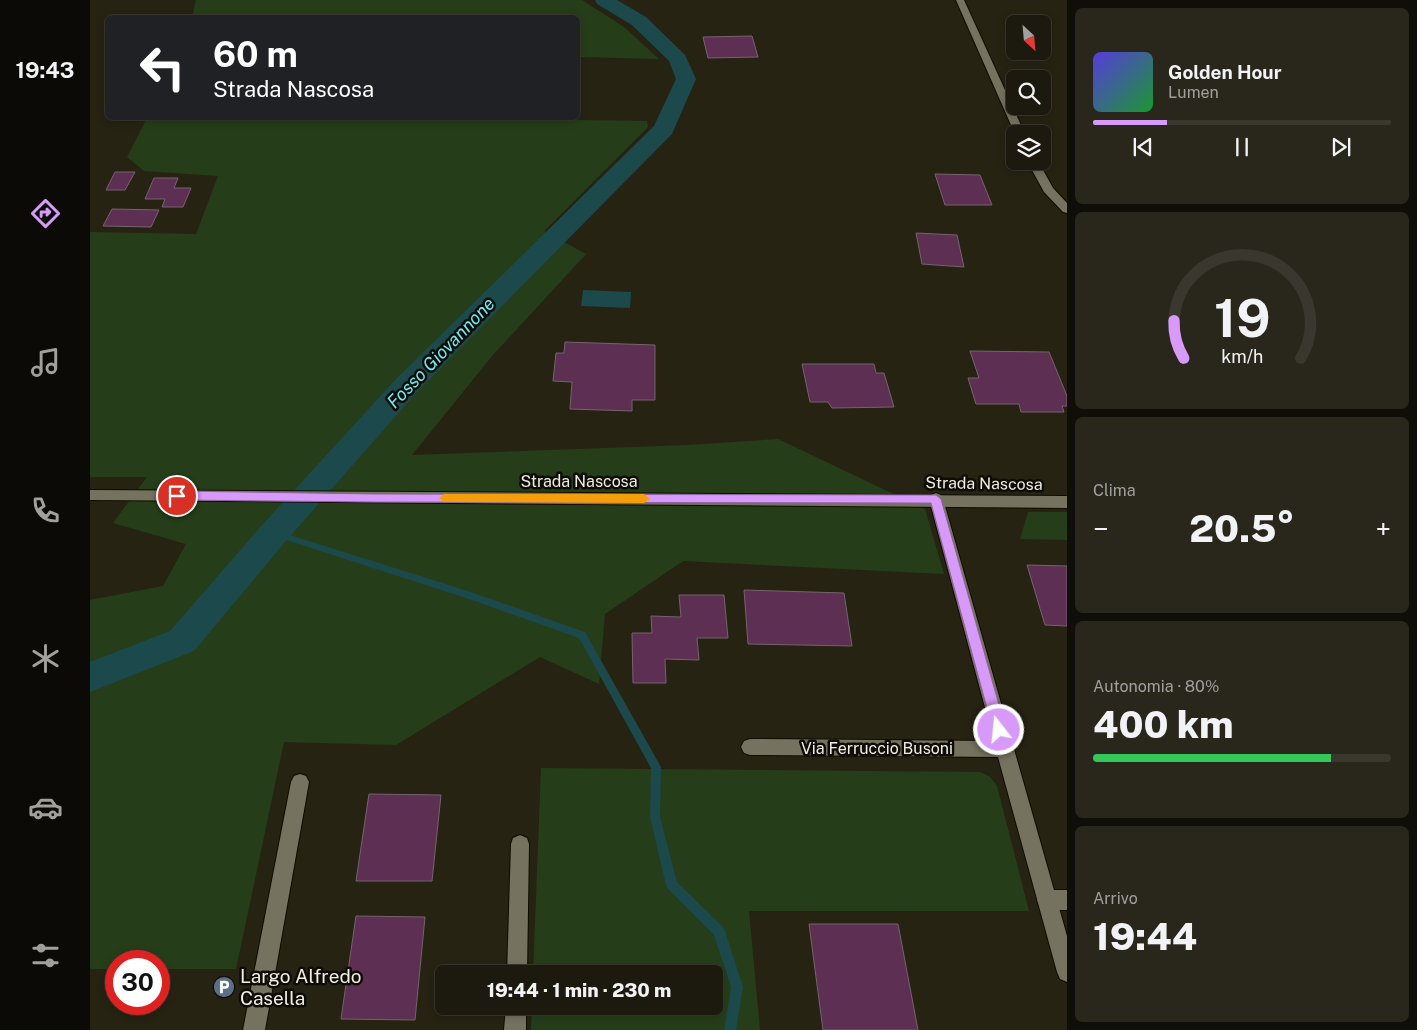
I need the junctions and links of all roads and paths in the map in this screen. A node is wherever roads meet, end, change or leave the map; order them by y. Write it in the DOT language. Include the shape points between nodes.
graph roads {
  1 [pos="960,0"];
  2 [pos="1016,125"];
  3 [pos="1037,170"];
  4 [pos="1067,210"];
  5 [pos="90,494"];
  6 [pos="936,499"];
  7 [pos="1067,502"];
  8 [pos="750,748"];
  9 [pos="1005,749"];
  10 [pos="300,782"];
  11 [pos="520,844"];
  12 [pos="1047,900"];
  13 [pos="1067,900"];
  14 [pos="517,965"];
  15 [pos="1067,972"];
  16 [pos="516,1015"];
  17 [pos="254,1030"];
  18 [pos="515,1030"];
  1 -- 2 [label="street"];
  3 -- 4 [label="street" via="1048,190"];
  5 -- 6 [label="street, Strada Nascosa"];
  6 -- 7 [label="street, Strada Nascosa"];
  6 -- 9 [label="street"];
  8 -- 9 [label="street, Via Ferruccio Busoni"];
  9 -- 12 [label="street"];
  10 -- 17 [label="street"];
  11 -- 14 [label="street"];
  12 -- 13 [label="street"];
  12 -- 15 [label="street"];
  16 -- 18 [label="street"];
}
